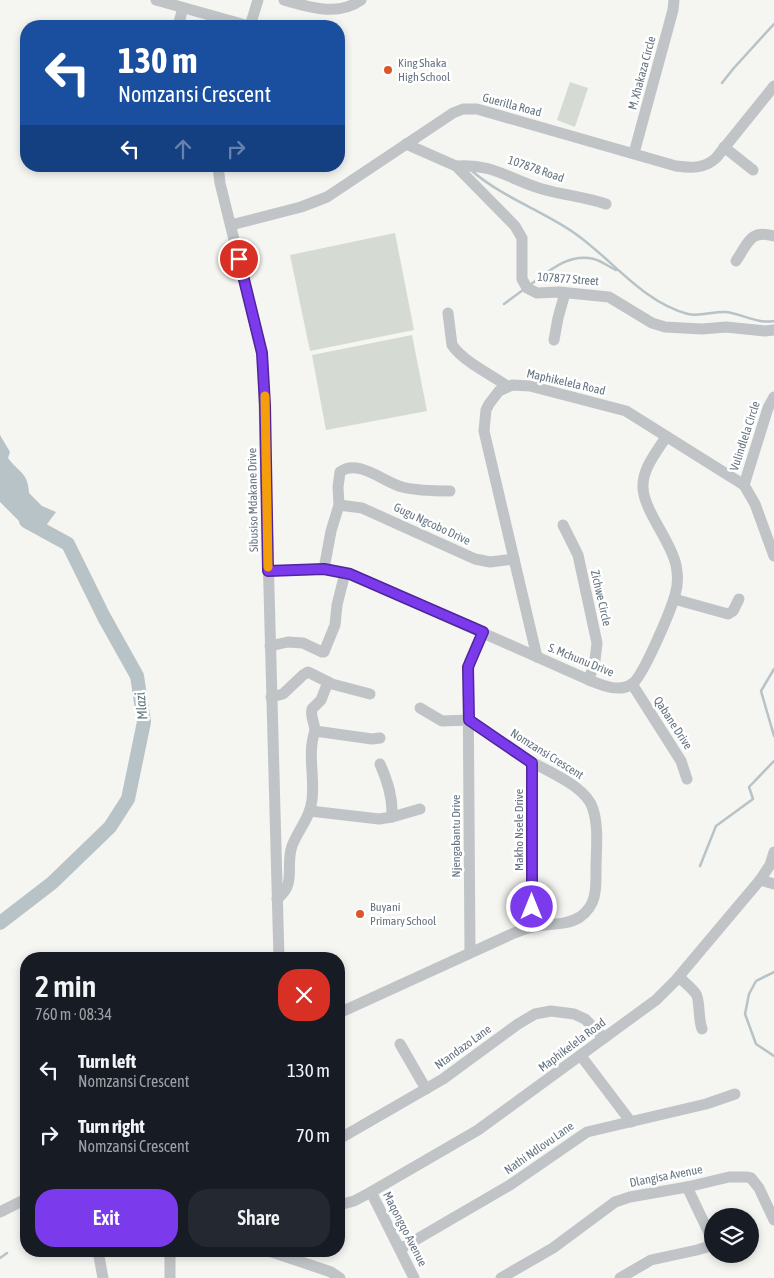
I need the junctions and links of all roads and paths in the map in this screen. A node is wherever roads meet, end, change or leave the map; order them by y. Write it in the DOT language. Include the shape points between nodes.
graph roads {
  1 [pos="156,0"];
  2 [pos="258,0"];
  3 [pos="284,0"];
  4 [pos="361,0"];
  5 [pos="674,0"];
  6 [pos="329,5"];
  7 [pos="183,8"];
  8 [pos="180,20"];
  9 [pos="227,20"];
  10 [pos="251,20"];
  11 [pos="774,86"];
  12 [pos="406,144"];
  13 [pos="724,147"];
  14 [pos="634,153"];
  15 [pos="456,166"];
  16 [pos="753,170"];
  17 [pos="219,172"];
  18 [pos="606,204"];
  19 [pos="231,225"];
  20 [pos="774,236"];
  21 [pos="736,261"];
  22 [pos="565,293"];
  23 [pos="448,313"];
  24 [pos="774,330"];
  25 [pos="554,340"];
  26 [pos="507,386"];
  27 [pos="774,396"];
  28 [pos="666,438"];
  29 [pos="744,485"];
  30 [pos="450,491"];
  31 [pos="339,505"];
  32 [pos="563,525"];
  33 [pos="771,535"];
  34 [pos="774,556"];
  35 [pos="514,559"];
  36 [pos="324,569"];
  37 [pos="268,571"];
  38 [pos="345,573"];
  39 [pos="674,599"];
  40 [pos="739,599"];
  41 [pos="483,632"];
  42 [pos="270,646"];
  43 [pos="537,657"];
  44 [pos="589,680"];
  45 [pos="328,682"];
  46 [pos="632,684"];
  47 [pos="370,694"];
  48 [pos="271,697"];
  49 [pos="420,708"];
  50 [pos="469,720"];
  51 [pos="315,731"];
  52 [pos="380,738"];
  53 [pos="532,763"];
  54 [pos="380,764"];
  55 [pos="687,779"];
  56 [pos="420,809"];
  57 [pos="310,811"];
  58 [pos="392,817"];
  59 [pos="774,852"];
  60 [pos="760,880"];
  61 [pos="774,884"];
  62 [pos="277,899"];
  63 [pos="532,927"];
  64 [pos="279,952"];
  65 [pos="470,952"];
  66 [pos="679,977"];
  67 [pos="345,1011"];
  68 [pos="702,1029"];
  69 [pos="604,1038"];
  70 [pos="400,1044"];
  71 [pos="581,1056"];
  72 [pos="426,1088"];
  73 [pos="735,1094"];
  74 [pos="631,1122"];
  75 [pos="345,1135"];
  76 [pos="687,1187"];
  77 [pos="371,1192"];
  78 [pos="20,1202"];
  79 [pos="345,1203"];
  80 [pos="0,1212"];
  81 [pos="774,1220"];
  82 [pos="400,1249"];
  83 [pos="99,1257"];
  84 [pos="170,1257"];
  85 [pos="287,1257"];
  86 [pos="103,1278"];
  87 [pos="170,1278"];
  88 [pos="340,1278"];
  89 [pos="414,1278"];
  90 [pos="501,1278"];
  91 [pos="620,1278"];
  1 -- 7 [label="street"];
  2 -- 10 [label="street"];
  3 -- 6 [label="street" via="308,7"];
  4 -- 6 [label="street" via="339,9"];
  5 -- 14 [label="street, M. Xhakaza Circle" via="674,10"];
  7 -- 8 [label="street"];
  7 -- 9 [label="street"];
  11 -- 13 [label="street, Guerilla Road"];
  12 -- 14 [label="street, Guerilla Road" via="458,110 469,108"];
  12 -- 15 [label="street, 107877 Street"];
  12 -- 19 [label="street, Guerilla Road" via="316,202"];
  13 -- 14 [label="street, Guerilla Road" via="711,162 698,168 676,166"];
  13 -- 16 [label="street"];
  15 -- 18 [label="street, 107878 Road" via="489,168 538,188"];
  15 -- 22 [label="street, 107877 Street" via="519,231 522,238 522,274 528,288 537,293"];
  17 -- 19 [label="street, Sibusiso Mdakane Drive"];
  19 -- 37 [label="street, Sibusiso Mdakane Drive" via="262,353"];
  20 -- 21 [label="street" via="756,235"];
  22 -- 24 [label="street, 107877 Street" via="609,297 652,323 665,327"];
  22 -- 25 [label="street"];
  23 -- 26 [label="street" via="454,347 466,359"];
  26 -- 28 [label="street, Maphikelela Road" via="530,386 626,411"];
  26 -- 35 [label="street" via="488,404 484,431"];
  27 -- 29 [label="street, Vulindlela Circle"];
  28 -- 29 [label="street, Maphikelela Road"];
  28 -- 39 [label="street" via="646,470 643,486 645,498 676,565"];
  29 -- 33 [label="street, Maphikelela Road"];
  30 -- 31 [label="street" via="402,487 353,467 340,472"];
  31 -- 35 [label="street, Gugu Ngcobo Drive" via="362,508 474,559 490,562"];
  31 -- 36 [label="street"];
  32 -- 44 [label="street, Zichwe Circle" via="578,555 597,642 596,660"];
  33 -- 34 [label="street, Maphikelela Road"];
  35 -- 43 [label="street"];
  36 -- 37 [label="street, S. Mchunu Drive"];
  36 -- 38 [label="street, S. Mchunu Drive"];
  37 -- 42 [label="street, Sibusiso Mdakane Drive"];
  38 -- 41 [label="street, S. Mchunu Drive"];
  38 -- 42 [label="street" via="335,625 324,652 303,643"];
  39 -- 40 [label="street" via="728,614"];
  39 -- 46 [label="street" via="642,672"];
  41 -- 43 [label="street, S. Mchunu Drive"];
  41 -- 50 [label="street" via="468,667"];
  42 -- 48 [label="street, Sibusiso Mdakane Drive"];
  43 -- 44 [label="street, S. Mchunu Drive"];
  44 -- 46 [label="street, S. Mchunu Drive" via="614,688"];
  45 -- 47 [label="street"];
  45 -- 48 [label="street" via="308,672 283,694"];
  45 -- 51 [label="street" via="321,700 311,711"];
  46 -- 55 [label="street, Qabane Drive" via="681,761"];
  48 -- 62 [label="street, Sibusiso Mdakane Drive"];
  49 -- 50 [label="street" via="442,720"];
  50 -- 53 [label="street, Nomzansi Crescent"];
  50 -- 65 [label="street, Njengabantu Drive"];
  51 -- 52 [label="street"];
  51 -- 57 [label="street" via="311,747 314,783"];
  53 -- 63 [label="street, Makho Nsele Drive"];
  53 -- 63 [label="street, Nomzansi Crescent" via="584,794 594,810 596,834 596,893 589,909 568,922"];
  54 -- 58 [label="street" via="391,792"];
  56 -- 58 [label="street"];
  57 -- 58 [label="street" via="359,818"];
  57 -- 62 [label="street" via="292,846 288,886"];
  59 -- 60 [label="street, Maphikelela Road"];
  60 -- 61 [label="street"];
  60 -- 66 [label="street, Maphikelela Road"];
  62 -- 64 [label="street, Sibusiso Mdakane Drive"];
  63 -- 65 [label="street, Nomzansi Crescent"];
  65 -- 67 [label="street, Nomzansi Crescent"];
  66 -- 68 [label="street" via="697,994"];
  66 -- 69 [label="street, Maphikelela Road" via="656,1000"];
  69 -- 71 [label="street, Maphikelela Road"];
  69 -- 72 [label="street, Ntandazo Lane" via="585,1019 574,1014 551,1011 534,1014"];
  70 -- 72 [label="street"];
  71 -- 74 [label="street"];
  71 -- 77 [label="street, Maphikelela Road" via="478,1130"];
  72 -- 75 [label="street, Ntandazo Lane"];
  73 -- 74 [label="street, Nathi Ndlovu Lane"];
  74 -- 82 [label="street, Nathi Ndlovu Lane" via="587,1132 510,1185"];
  76 -- 81 [label="street, Dlangisa Avenue" via="729,1177 751,1178"];
  76 -- 90 [label="street, Dlangisa Avenue" via="615,1202 553,1248"];
  76 -- 91 [label="street" via="709,1232 707,1247 651,1260"];
  77 -- 79 [label="street, Maphikelela Road"];
  77 -- 82 [label="street, Maqongqo Avenue"];
  78 -- 80 [label="street"];
  82 -- 89 [label="street, Maqongqo Avenue"];
  83 -- 86 [label="street"];
  84 -- 87 [label="street"];
  85 -- 88 [label="street"];
}
